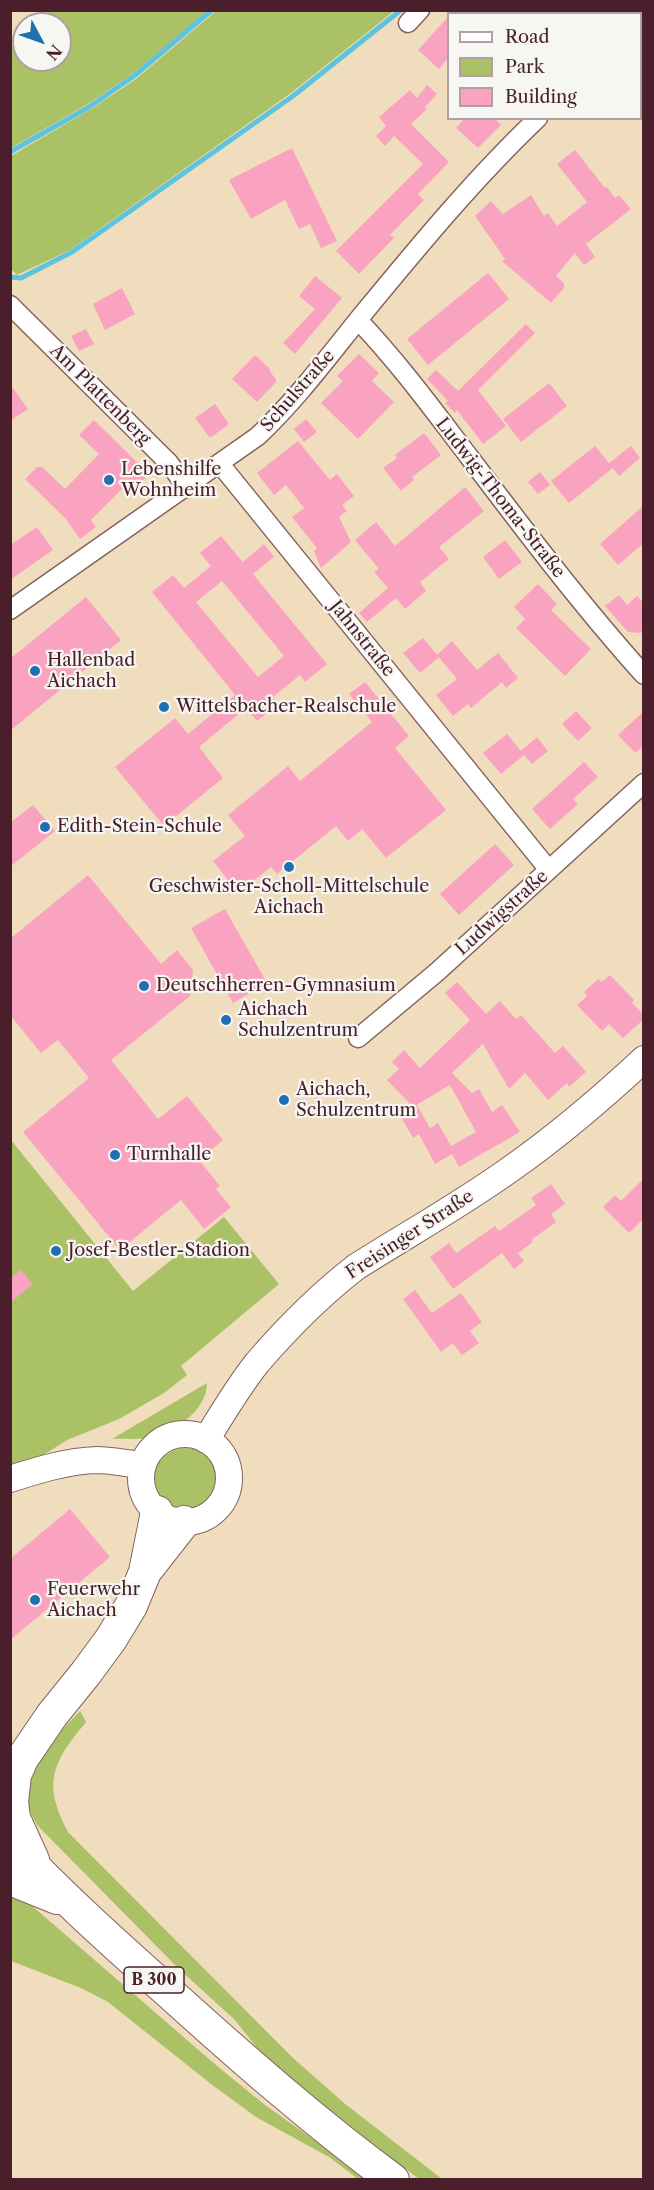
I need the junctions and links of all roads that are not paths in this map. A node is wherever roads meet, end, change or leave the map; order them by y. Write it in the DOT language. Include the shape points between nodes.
graph roads {
  1 [pos="536,120"];
  2 [pos="10,305"];
  3 [pos="358,320"];
  4 [pos="220,464"];
  5 [pos="187,488"];
  6 [pos="10,610"];
  7 [pos="644,675"];
  8 [pos="644,783"];
  9 [pos="549,870"];
  10 [pos="357,1038"];
  11 [pos="644,1059"];
  12 [pos="206,1440"];
  13 [pos="143,1466"];
  14 [pos="10,1479"];
  15 [pos="171,1517"];
  16 [pos="52,1715"];
  17 [pos="10,1740"];
  18 [pos="10,1842"];
  19 [pos="24,1875"];
  20 [pos="393,2180"];
  1 -- 3 [label="street, Schulstraße" via="459,200"];
  2 -- 5 [label="street, Am Plattenberg" via="169,463"];
  3 -- 4 [label="street, Schulstraße" via="287,409"];
  3 -- 7 [label="street, Ludwig-Thoma-Straße" via="581,602"];
  4 -- 5 [label="street, Schulstraße"];
  4 -- 9 [label="street, Jahnstraße"];
  5 -- 6 [label="street, Schulstraße"];
  8 -- 9 [label="street, Ludwigstraße"];
  9 -- 10 [label="street, Ludwigstraße" via="437,972"];
  11 -- 12 [label="main road, Freisinger Straße" via="555,1137 511,1169 333,1285 256,1364"];
  12 -- 13 [label="main road" via="190,1435 167,1438 153,1449"];
  12 -- 15 [label="main road" via="219,1451 226,1465 228,1482 222,1502 195,1521"];
  13 -- 14 [label="main road" via="99,1460 78,1462"];
  13 -- 15 [label="main road" via="146,1499"];
  15 -- 16 [label="highway" via="131,1606 111,1639"];
  16 -- 17 [label="highway"];
  16 -- 19 [label="highway" via="15,1774 15,1818"];
  18 -- 19 [label="highway, B 300"];
  19 -- 20 [label="highway, B 300" via="69,1903 240,2056"];
}
